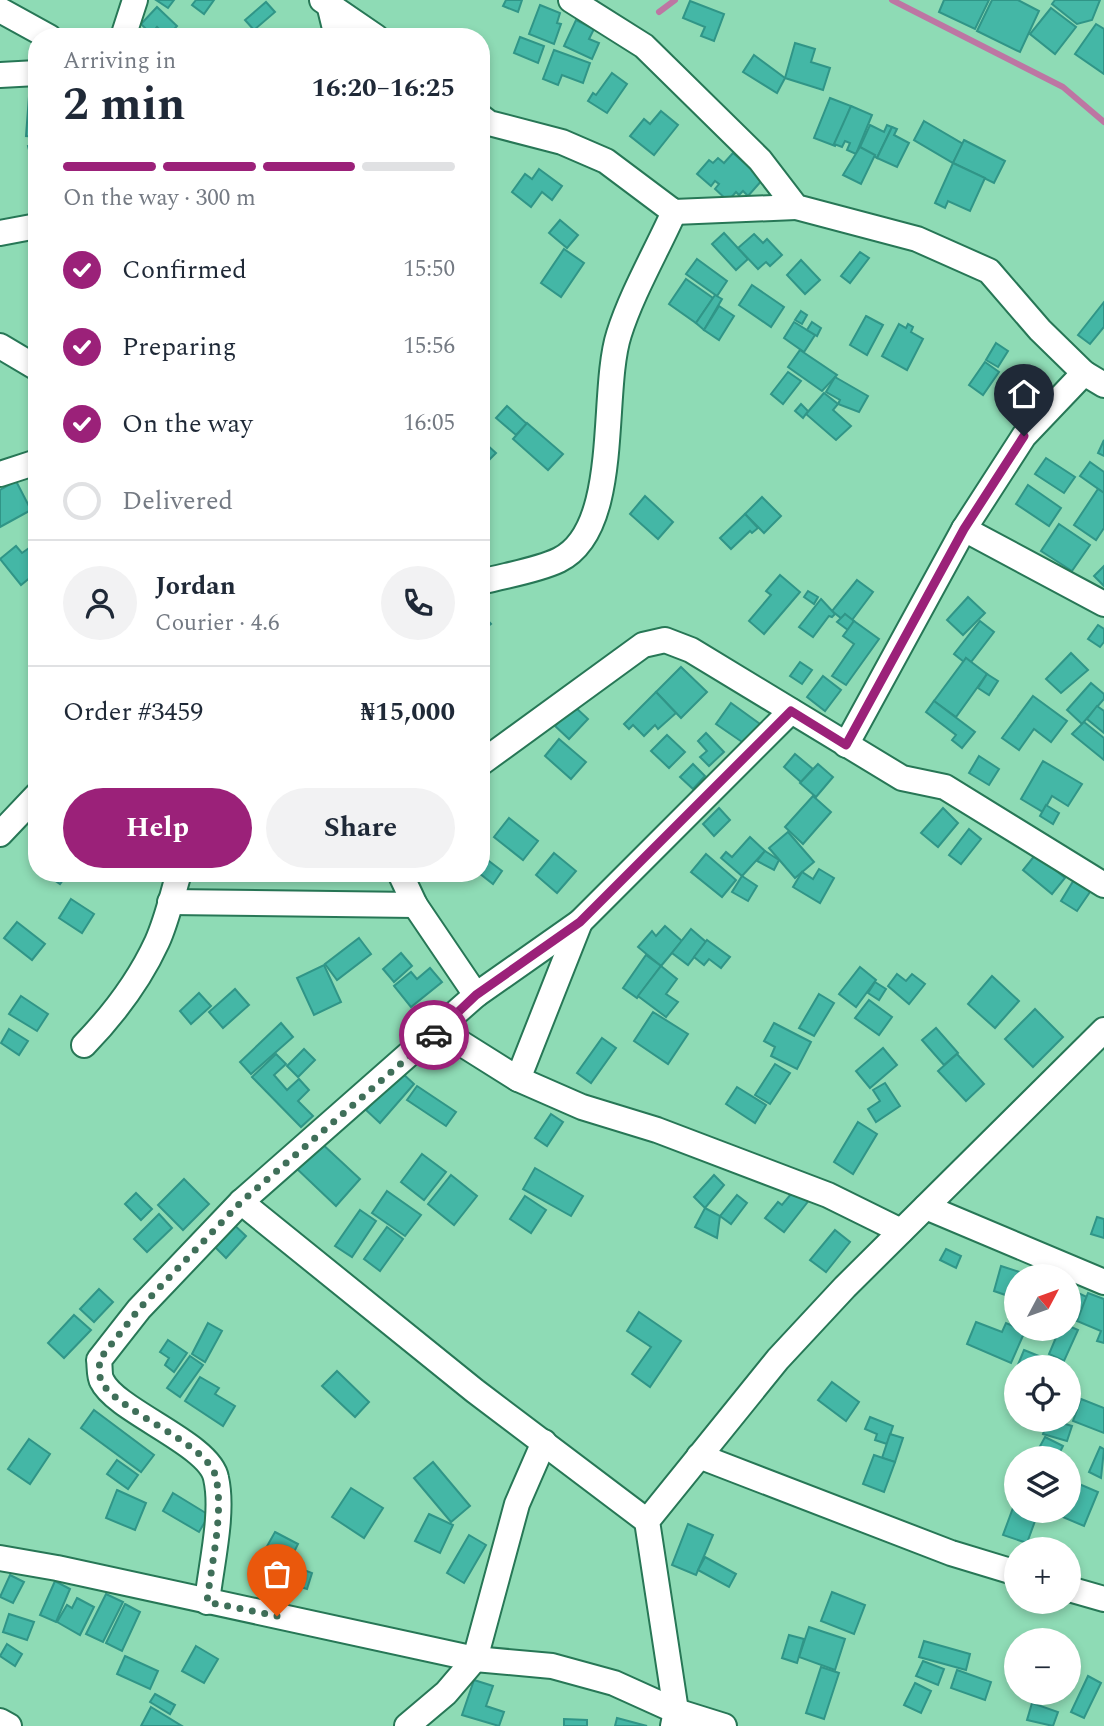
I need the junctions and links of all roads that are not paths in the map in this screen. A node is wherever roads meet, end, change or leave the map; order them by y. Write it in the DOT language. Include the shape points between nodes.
graph roads {
  1 [pos="135,0"];
  2 [pos="571,0"];
  3 [pos="326,1"];
  4 [pos="0,10"];
  5 [pos="33,28"];
  6 [pos="126,28"];
  7 [pos="334,28"];
  8 [pos="364,28"];
  9 [pos="28,74"];
  10 [pos="0,75"];
  11 [pos="490,123"];
  12 [pos="796,207"];
  13 [pos="674,212"];
  14 [pos="28,228"];
  15 [pos="0,233"];
  16 [pos="0,346"];
  17 [pos="28,363"];
  18 [pos="1094,379"];
  19 [pos="28,465"];
  20 [pos="0,474"];
  21 [pos="964,529"];
  22 [pos="490,579"];
  23 [pos="1104,604"];
  24 [pos="791,711"];
  25 [pos="846,745"];
  26 [pos="490,756"];
  27 [pos="28,804"];
  28 [pos="0,834"];
  29 [pos="176,882"];
  30 [pos="404,882"];
  31 [pos="1104,885"];
  32 [pos="170,902"];
  33 [pos="415,905"];
  34 [pos="580,922"];
  35 [pos="476,995"];
  36 [pos="440,1030"];
  37 [pos="1104,1030"];
  38 [pos="84,1045"];
  39 [pos="518,1079"];
  40 [pos="241,1202"];
  41 [pos="926,1207"];
  42 [pos="901,1231"];
  43 [pos="1104,1282"];
  44 [pos="544,1442"];
  45 [pos="699,1456"];
  46 [pos="647,1521"];
  47 [pos="0,1559"];
  48 [pos="1004,1569"];
  49 [pos="1081,1592"];
  50 [pos="1104,1599"];
  51 [pos="207,1602"];
  52 [pos="475,1659"];
  53 [pos="675,1719"];
  54 [pos="0,1721"];
  55 [pos="9,1726"];
  56 [pos="407,1726"];
  57 [pos="724,1726"];
  1 -- 6 [label="street"];
  2 -- 12 [label="street" via="644,46 760,160"];
  3 -- 7 [label="street"];
  3 -- 8 [label="street"];
  4 -- 5 [label="street"];
  9 -- 10 [label="street"];
  11 -- 13 [label="street" via="562,142 606,161"];
  12 -- 13 [label="street"];
  12 -- 18 [label="street" via="916,239 989,271 1040,330"];
  13 -- 22 [label="street" via="619,334 596,516 581,540 560,559"];
  14 -- 15 [label="street"];
  16 -- 17 [label="street"];
  18 -- 21 [label="street" via="1024,436"];
  19 -- 20 [label="street"];
  21 -- 23 [label="street"];
  21 -- 25 [label="street"];
  24 -- 25 [label="street"];
  24 -- 26 [label="street" via="691,650 665,640 643,645"];
  24 -- 34 [label="street"];
  25 -- 31 [label="street" via="902,778 945,787"];
  27 -- 28 [label="street"];
  29 -- 32 [label="street"];
  30 -- 33 [label="street"];
  32 -- 33 [label="street"];
  32 -- 38 [label="street" via="158,940 137,980 114,1014"];
  33 -- 35 [label="street"];
  34 -- 35 [label="street"];
  34 -- 39 [label="street"];
  35 -- 36 [label="street"];
  36 -- 39 [label="street"];
  36 -- 40 [label="street"];
  37 -- 41 [label="street"];
  39 -- 42 [label="street" via="582,1107 657,1130 828,1195"];
  40 -- 44 [label="street"];
  40 -- 51 [label="street" via="139,1309 99,1360 101,1381 116,1397 193,1449 216,1475 218,1502"];
  41 -- 42 [label="street"];
  41 -- 43 [label="street"];
  42 -- 45 [label="street" via="778,1359"];
  44 -- 46 [label="street"];
  44 -- 52 [label="street" via="517,1504"];
  45 -- 46 [label="street"];
  45 -- 48 [label="street"];
  46 -- 53 [label="street"];
  47 -- 51 [label="street"];
  49 -- 50 [label="street"];
  51 -- 52 [label="street"];
  52 -- 53 [label="street" via="552,1665 614,1683"];
  52 -- 56 [label="street" via="446,1693"];
  53 -- 57 [label="street"];
  54 -- 55 [label="street"];
}
